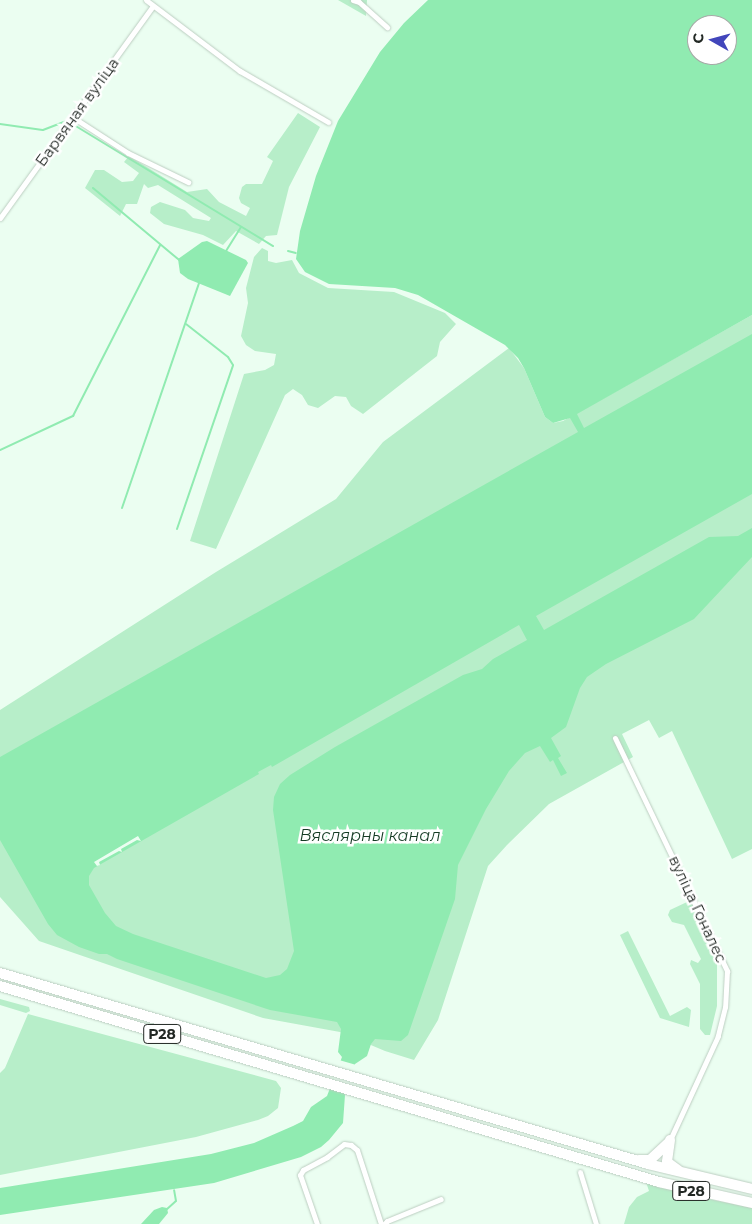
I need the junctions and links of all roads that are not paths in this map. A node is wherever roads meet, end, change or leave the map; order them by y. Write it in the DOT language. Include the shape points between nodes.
graph roads {
  1 [pos="146,0"];
  2 [pos="353,0"];
  3 [pos="153,6"];
  4 [pos="387,27"];
  5 [pos="74,118"];
  6 [pos="328,122"];
  7 [pos="188,182"];
  8 [pos="0,218"];
  9 [pos="616,738"];
  10 [pos="0,973"];
  11 [pos="0,986"];
  12 [pos="670,1140"];
  13 [pos="632,1159"];
  14 [pos="580,1172"];
  15 [pos="690,1176"];
  16 [pos="752,1189"];
  17 [pos="441,1199"];
  18 [pos="752,1203"];
  19 [pos="316,1224"];
  20 [pos="382,1224"];
  21 [pos="596,1224"];
  1 -- 3 [label="street"];
  2 -- 4 [label="street"];
  3 -- 5 [label="street, Барвяная вуліца"];
  3 -- 6 [label="street" via="240,71"];
  5 -- 7 [label="street" via="128,152"];
  5 -- 8 [label="street, Барвяная вуліца"];
  9 -- 12 [label="street, вуліца Гоналес" via="727,971 725,1007 718,1036"];
  10 -- 13 [label="highway, Р28"];
  11 -- 18 [label="highway, Р28" via="659,1182"];
  12 -- 13 [label="highway" via="650,1160"];
  12 -- 15 [label="highway" via="667,1162"];
  13 -- 15 [label="highway, Р28"];
  14 -- 21 [label="street"];
  15 -- 16 [label="highway, Р28"];
  17 -- 20 [label="street"];
  19 -- 20 [label="street" via="300,1175 344,1144 357,1150"];
}
